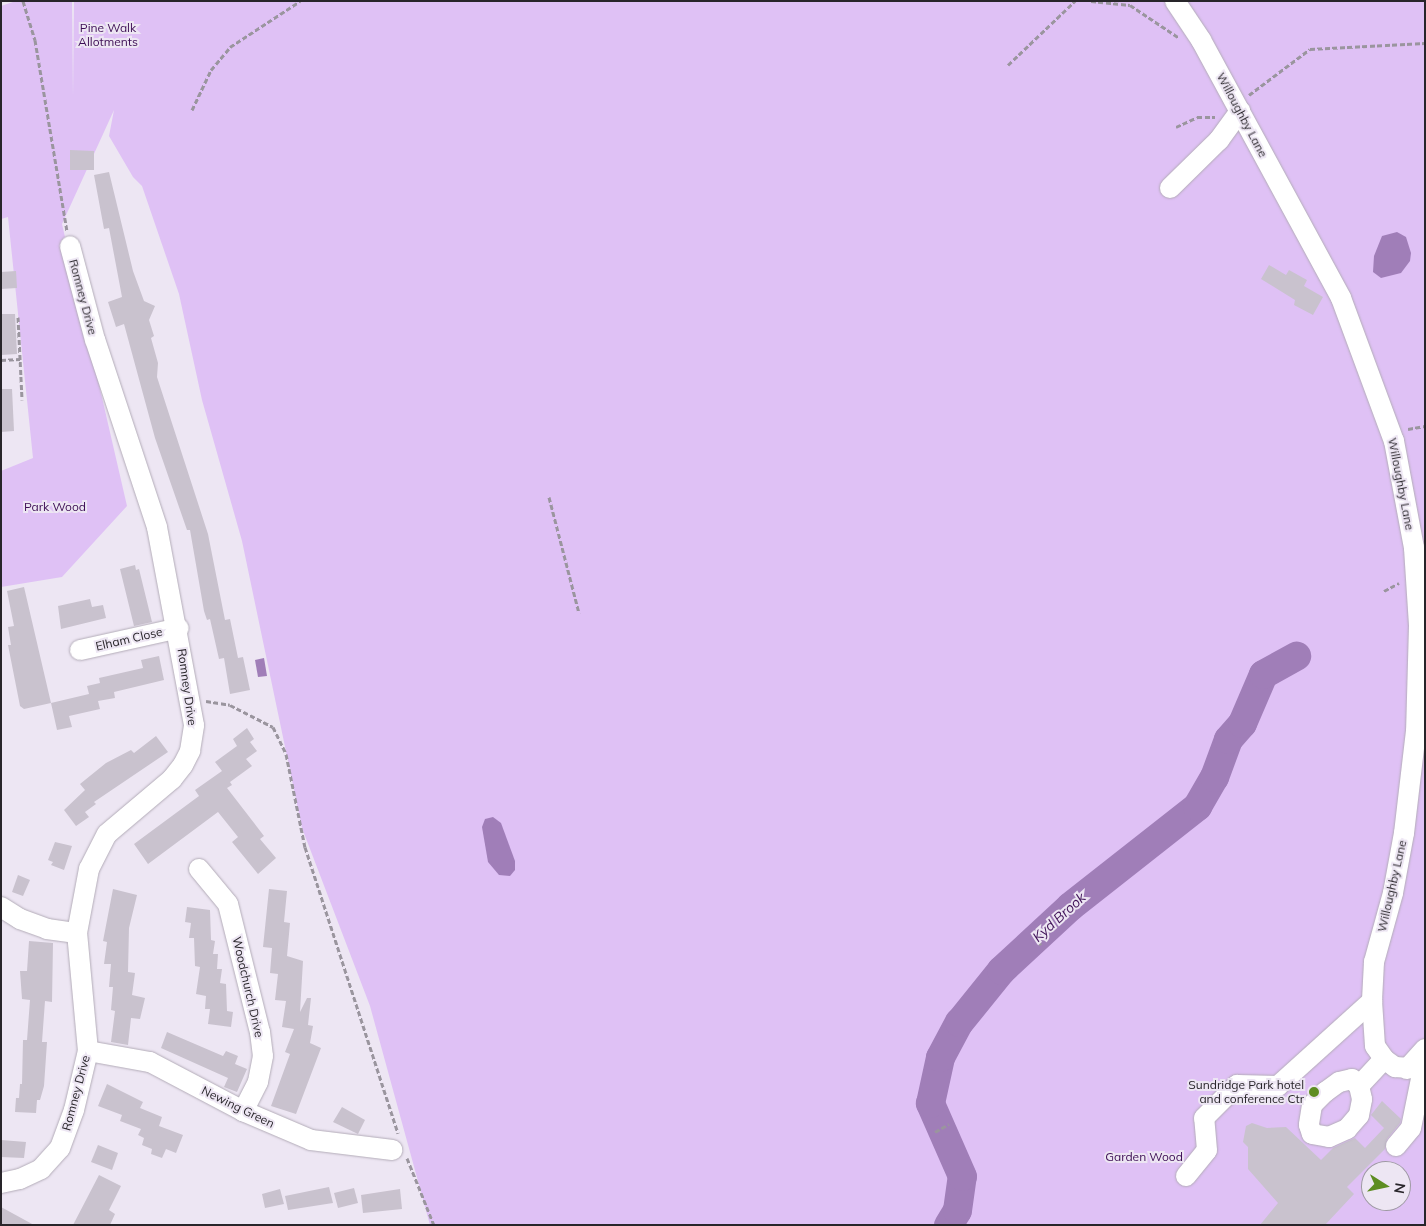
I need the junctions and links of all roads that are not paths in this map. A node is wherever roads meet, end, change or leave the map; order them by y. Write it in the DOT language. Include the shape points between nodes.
graph roads {
  1 [pos="1175,1"];
  2 [pos="1236,112"];
  3 [pos="1170,188"];
  4 [pos="70,246"];
  5 [pos="179,628"];
  6 [pos="80,650"];
  7 [pos="199,869"];
  8 [pos="1,906"];
  9 [pos="77,933"];
  10 [pos="1372,1001"];
  11 [pos="1425,1049"];
  12 [pos="88,1051"];
  13 [pos="1384,1059"];
  14 [pos="1418,1069"];
  15 [pos="1359,1086"];
  16 [pos="243,1111"];
  17 [pos="399,1146"];
  18 [pos="1396,1146"];
  19 [pos="1186,1176"];
  20 [pos="1,1183"];
  1 -- 2 [label="street, Willoughby Lane" via="1201,40"];
  2 -- 3 [label="street" via="1219,140"];
  2 -- 10 [label="street, Willoughby Lane" via="1341,298 1394,441 1414,548 1419,626 1416,732 1404,833 1393,893 1374,962"];
  4 -- 5 [label="street, Romney Drive" via="95,340 158,527"];
  5 -- 6 [label="street, Elham Close"];
  5 -- 9 [label="street, Romney Drive" via="192,702 194,725 190,751 172,779 107,834 88,869"];
  7 -- 16 [label="street, Woodchurch Drive" via="228,904 260,1032 263,1056 258,1082"];
  8 -- 9 [label="street" via="20,919 47,929"];
  9 -- 12 [label="street, Romney Drive"];
  10 -- 13 [label="street, Willoughby Lane" via="1375,1046"];
  10 -- 19 [label="street" via="1278,1086 1237,1085 1204,1118 1207,1150"];
  11 -- 14 [label="street"];
  12 -- 16 [label="street, Newing Green" via="150,1062"];
  12 -- 20 [label="street, Romney Drive" via="74,1110 60,1148 40,1169 20,1179"];
  13 -- 14 [label="street" via="1395,1067"];
  13 -- 15 [label="street"];
  14 -- 18 [label="street" via="1411,1128"];
  16 -- 17 [label="street, Newing Green" via="311,1140"];
}
